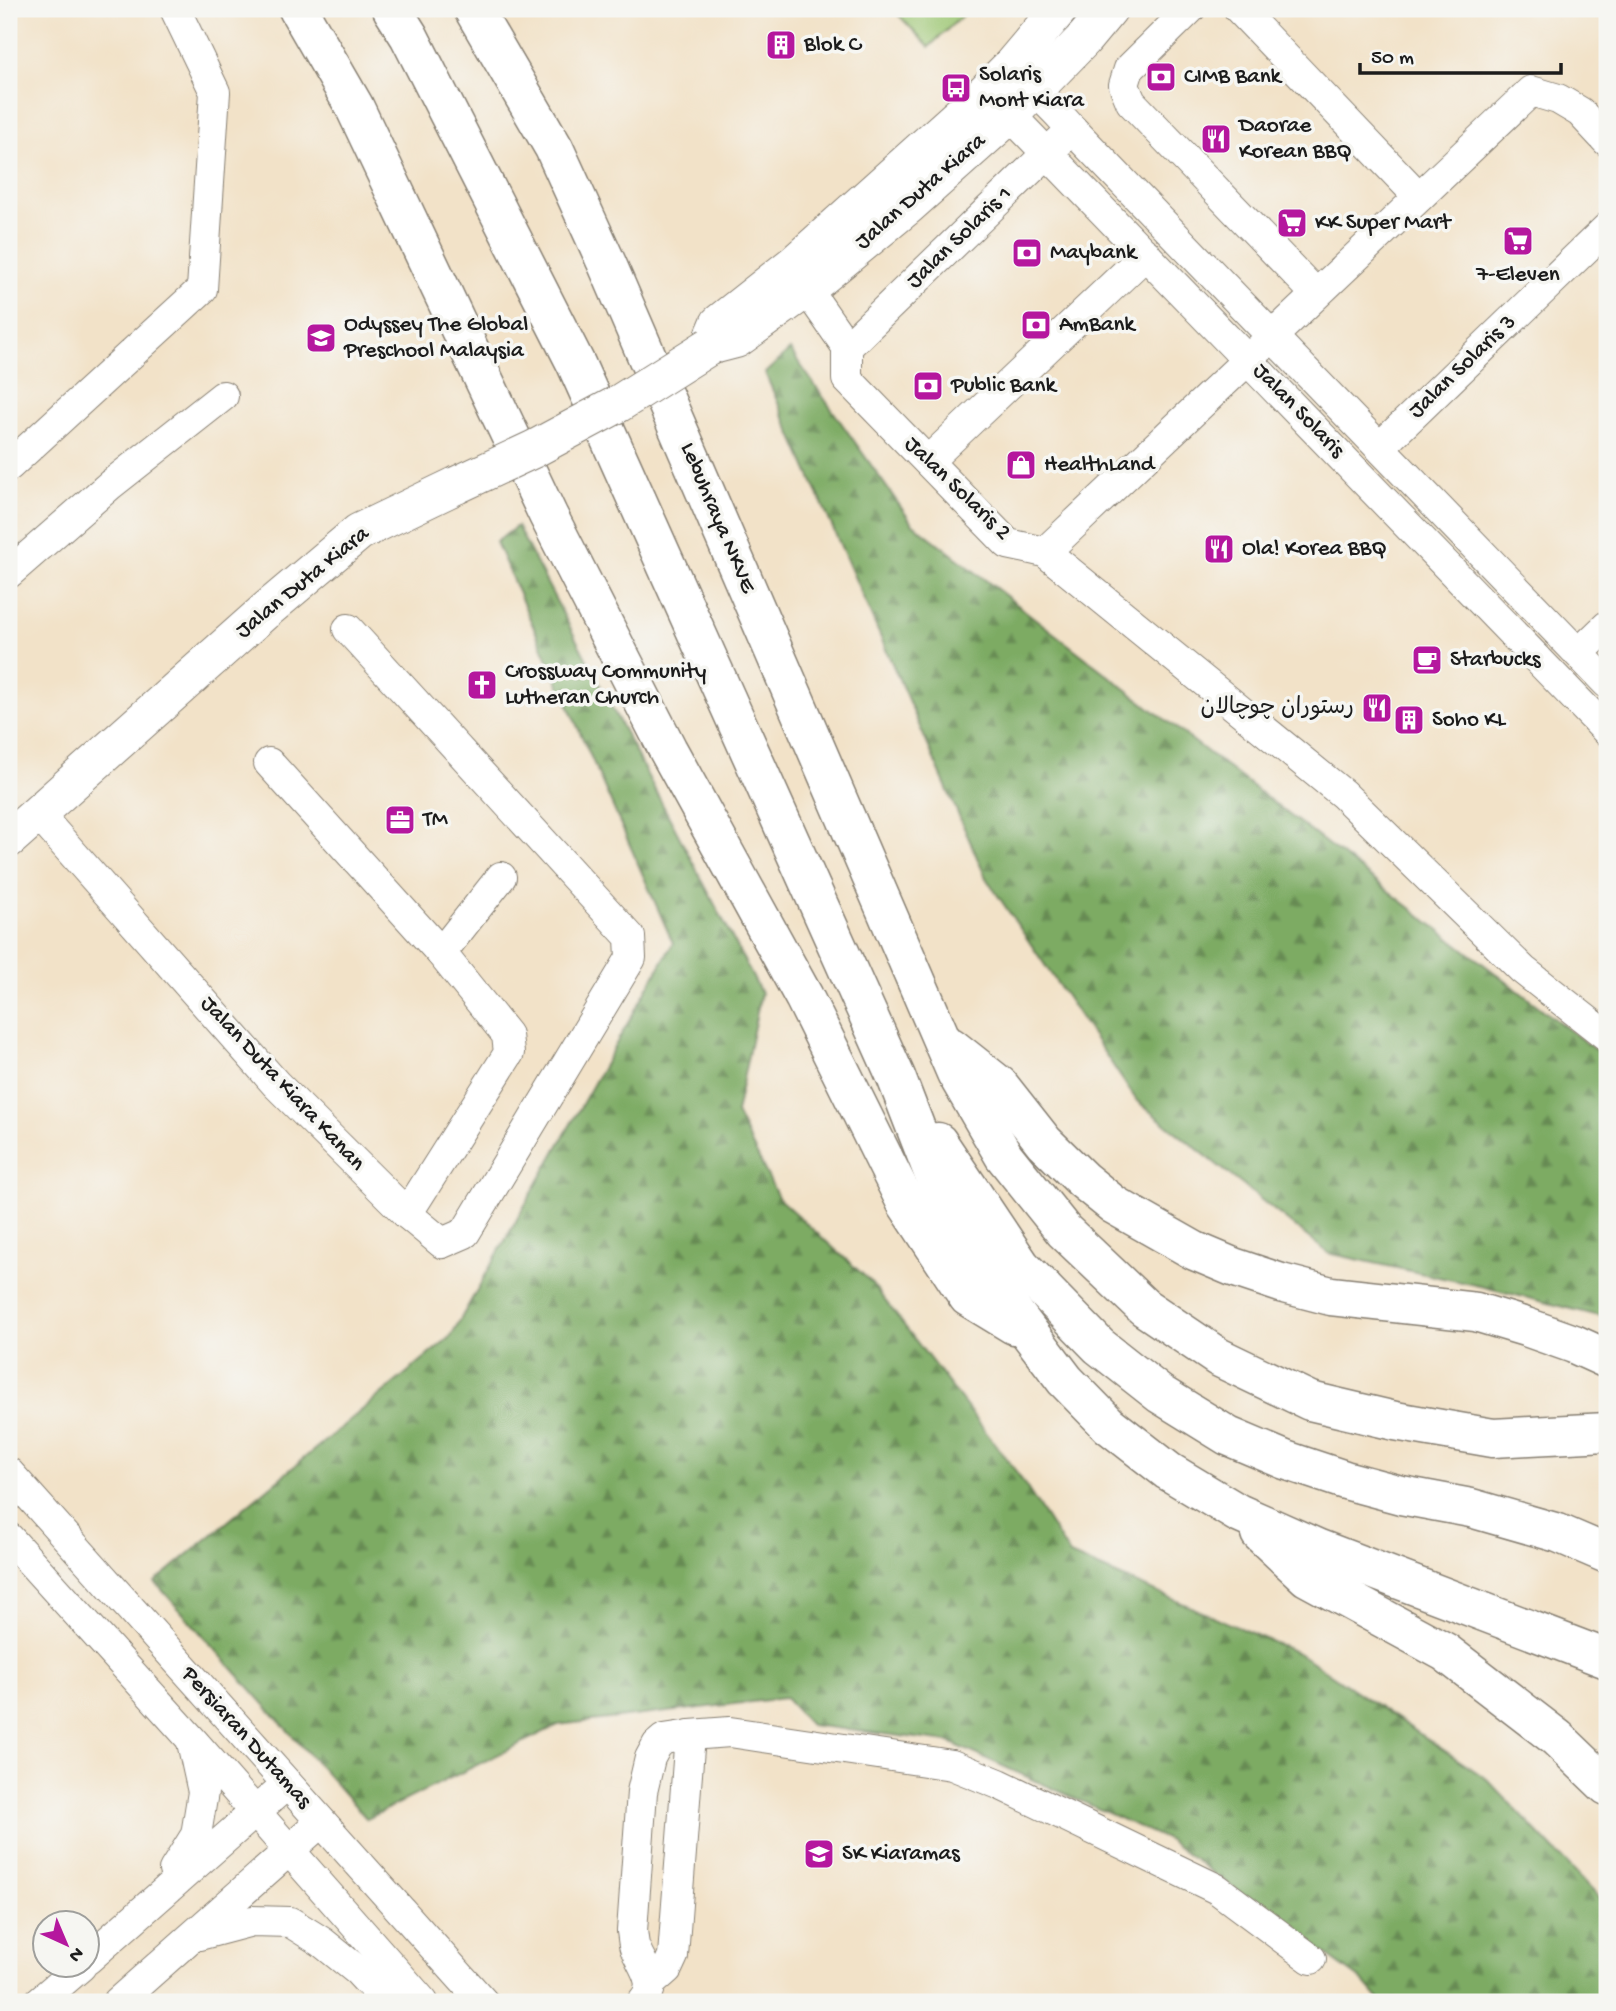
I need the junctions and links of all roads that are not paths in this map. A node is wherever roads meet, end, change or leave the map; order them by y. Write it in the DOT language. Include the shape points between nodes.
graph roads {
  1 [pos="175,9"];
  2 [pos="298,9"];
  3 [pos="392,9"];
  4 [pos="473,9"];
  5 [pos="1059,9"];
  6 [pos="1109,9"];
  7 [pos="1190,9"];
  8 [pos="1239,9"];
  9 [pos="1008,91"];
  10 [pos="1072,129"];
  11 [pos="1607,141"];
  12 [pos="1049,153"];
  13 [pos="1419,197"];
  14 [pos="1607,228"];
  15 [pos="1146,254"];
  16 [pos="808,288"];
  17 [pos="1317,294"];
  18 [pos="1273,336"];
  19 [pos="710,346"];
  20 [pos="847,347"];
  21 [pos="1248,359"];
  22 [pos="223,396"];
  23 [pos="1380,447"];
  24 [pos="928,461"];
  25 [pos="9,466"];
  26 [pos="1045,552"];
  27 [pos="9,573"];
  28 [pos="1607,626"];
  29 [pos="348,629"];
  30 [pos="1579,653"];
  31 [pos="1607,683"];
  32 [pos="1607,731"];
  33 [pos="269,763"];
  34 [pos="45,822"];
  35 [pos="9,839"];
  36 [pos="501,877"];
  37 [pos="440,953"];
  38 [pos="1607,1036"];
  39 [pos="941,1038"];
  40 [pos="896,1077"];
  41 [pos="407,1214"];
  42 [pos="1030,1334"];
  43 [pos="1607,1359"];
  44 [pos="1607,1432"];
  45 [pos="9,1474"];
  46 [pos="1238,1513"];
  47 [pos="9,1538"];
  48 [pos="1607,1554"];
  49 [pos="1607,1659"];
  50 [pos="690,1735"];
  51 [pos="192,1740"];
  52 [pos="287,1784"];
  53 [pos="1607,1786"];
  54 [pos="255,1812"];
  55 [pos="321,1822"];
  56 [pos="289,1850"];
  57 [pos="158,1897"];
  58 [pos="191,1937"];
  59 [pos="102,1947"];
  60 [pos="1311,1959"];
  61 [pos="64,1980"];
  62 [pos="646,1993"];
  63 [pos="39,2002"];
  64 [pos="118,2002"];
  65 [pos="387,2002"];
  66 [pos="423,2002"];
  67 [pos="483,2002"];
  1 -- 25 [label="street" via="215,92 202,289"];
  2 -- 42 [label="highway" via="354,106 561,539 668,750 804,998 906,1203 968,1297"];
  3 -- 40 [label="highway" via="576,364"];
  4 -- 39 [label="highway, Lebuhraya NKVE" via="554,148 607,264"];
  5 -- 9 [label="main road, Jalan Duta Kiara"];
  6 -- 9 [label="main road, Jalan Duta Kiara" via="1084,39"];
  7 -- 17 [label="street" via="1129,69 1124,85 1131,102"];
  8 -- 13 [label="street"];
  9 -- 10 [label="street, Jalan Solaris"];
  9 -- 12 [label="street, Jalan Solaris"];
  9 -- 16 [label="main road, Jalan Duta Kiara" via="908,206"];
  9 -- 19 [label="main road, Jalan Duta Kiara" via="719,323"];
  10 -- 12 [label="street, Jalan Solaris 1"];
  10 -- 18 [label="street, Jalan Solaris"];
  11 -- 13 [label="street" via="1580,112 1531,91"];
  12 -- 15 [label="street, Jalan Solaris"];
  12 -- 20 [label="street, Jalan Solaris 1"];
  13 -- 17 [label="street"];
  14 -- 23 [label="street, Jalan Solaris 3"];
  15 -- 21 [label="street, Jalan Solaris"];
  15 -- 24 [label="street"];
  16 -- 19 [label="main road, Jalan Duta Kiara" via="737,339"];
  16 -- 20 [label="street"];
  17 -- 18 [label="street"];
  18 -- 21 [label="street"];
  18 -- 23 [label="street, Jalan Solaris"];
  19 -- 34 [label="main road, Jalan Duta Kiara, bridge" via="618,404 534,449 359,532 264,612"];
  20 -- 24 [label="street, Jalan Solaris 2" via="847,379"];
  21 -- 26 [label="street"];
  21 -- 32 [label="street, Jalan Solaris"];
  22 -- 27 [label="street"];
  23 -- 30 [label="street, Jalan Solaris"];
  24 -- 26 [label="street, Jalan Solaris 2" via="1008,544"];
  26 -- 38 [label="street" via="1343,794 1522,970"];
  28 -- 30 [label="street"];
  29 -- 41 [label="street, Jalan Duta Kiara Kanan" via="630,937 631,958 465,1233 442,1243"];
  30 -- 31 [label="street, Jalan Solaris"];
  33 -- 37 [label="street"];
  34 -- 35 [label="main road, Jalan Duta Kiara"];
  34 -- 41 [label="street, Jalan Duta Kiara Kanan" via="276,1084"];
  36 -- 37 [label="street"];
  37 -- 41 [label="street" via="507,1034 509,1053"];
  39 -- 43 [label="highway" via="999,1085 1044,1142 1083,1180 1114,1205 1175,1240 1280,1283 1331,1296 1476,1312"];
  39 -- 44 [label="highway, Lebuhraya NKVE" via="1004,1156 1064,1231 1144,1307 1218,1357 1310,1401 1395,1421 1493,1438"];
  40 -- 42 [label="highway" via="942,1196 987,1277"];
  40 -- 48 [label="highway" via="1021,1266 1100,1346 1160,1394 1228,1436 1286,1460 1345,1480 1558,1533"];
  42 -- 46 [label="highway" via="1065,1380 1109,1425 1168,1471"];
  45 -- 52 [label="street, Persiaran Dutamas"];
  46 -- 49 [label="highway" via="1318,1549"];
  46 -- 53 [label="highway" via="1307,1577 1445,1652 1557,1738"];
  47 -- 51 [label="street, Persiaran Dutamas"];
  50 -- 60 [label="street" via="730,1732 952,1765 1217,1889"];
  50 -- 62 [label="street" via="673,1956"];
  50 -- 62 [label="street" via="664,1739 657,1745 642,1792 632,1931 648,1972"];
  51 -- 54 [label="street, Persiaran Dutamas"];
  51 -- 57 [label="street" via="203,1792 196,1835"];
  52 -- 54 [label="street"];
  52 -- 55 [label="street, Persiaran Dutamas"];
  54 -- 56 [label="street, Persiaran Dutamas"];
  54 -- 57 [label="street"];
  55 -- 56 [label="street"];
  55 -- 67 [label="street, Persiaran Dutamas"];
  56 -- 58 [label="street"];
  56 -- 66 [label="street, Persiaran Dutamas"];
  57 -- 59 [label="street"];
  58 -- 64 [label="street"];
  58 -- 65 [label="street" via="252,1921 290,1922 358,1970"];
  61 -- 63 [label="street"];
}
